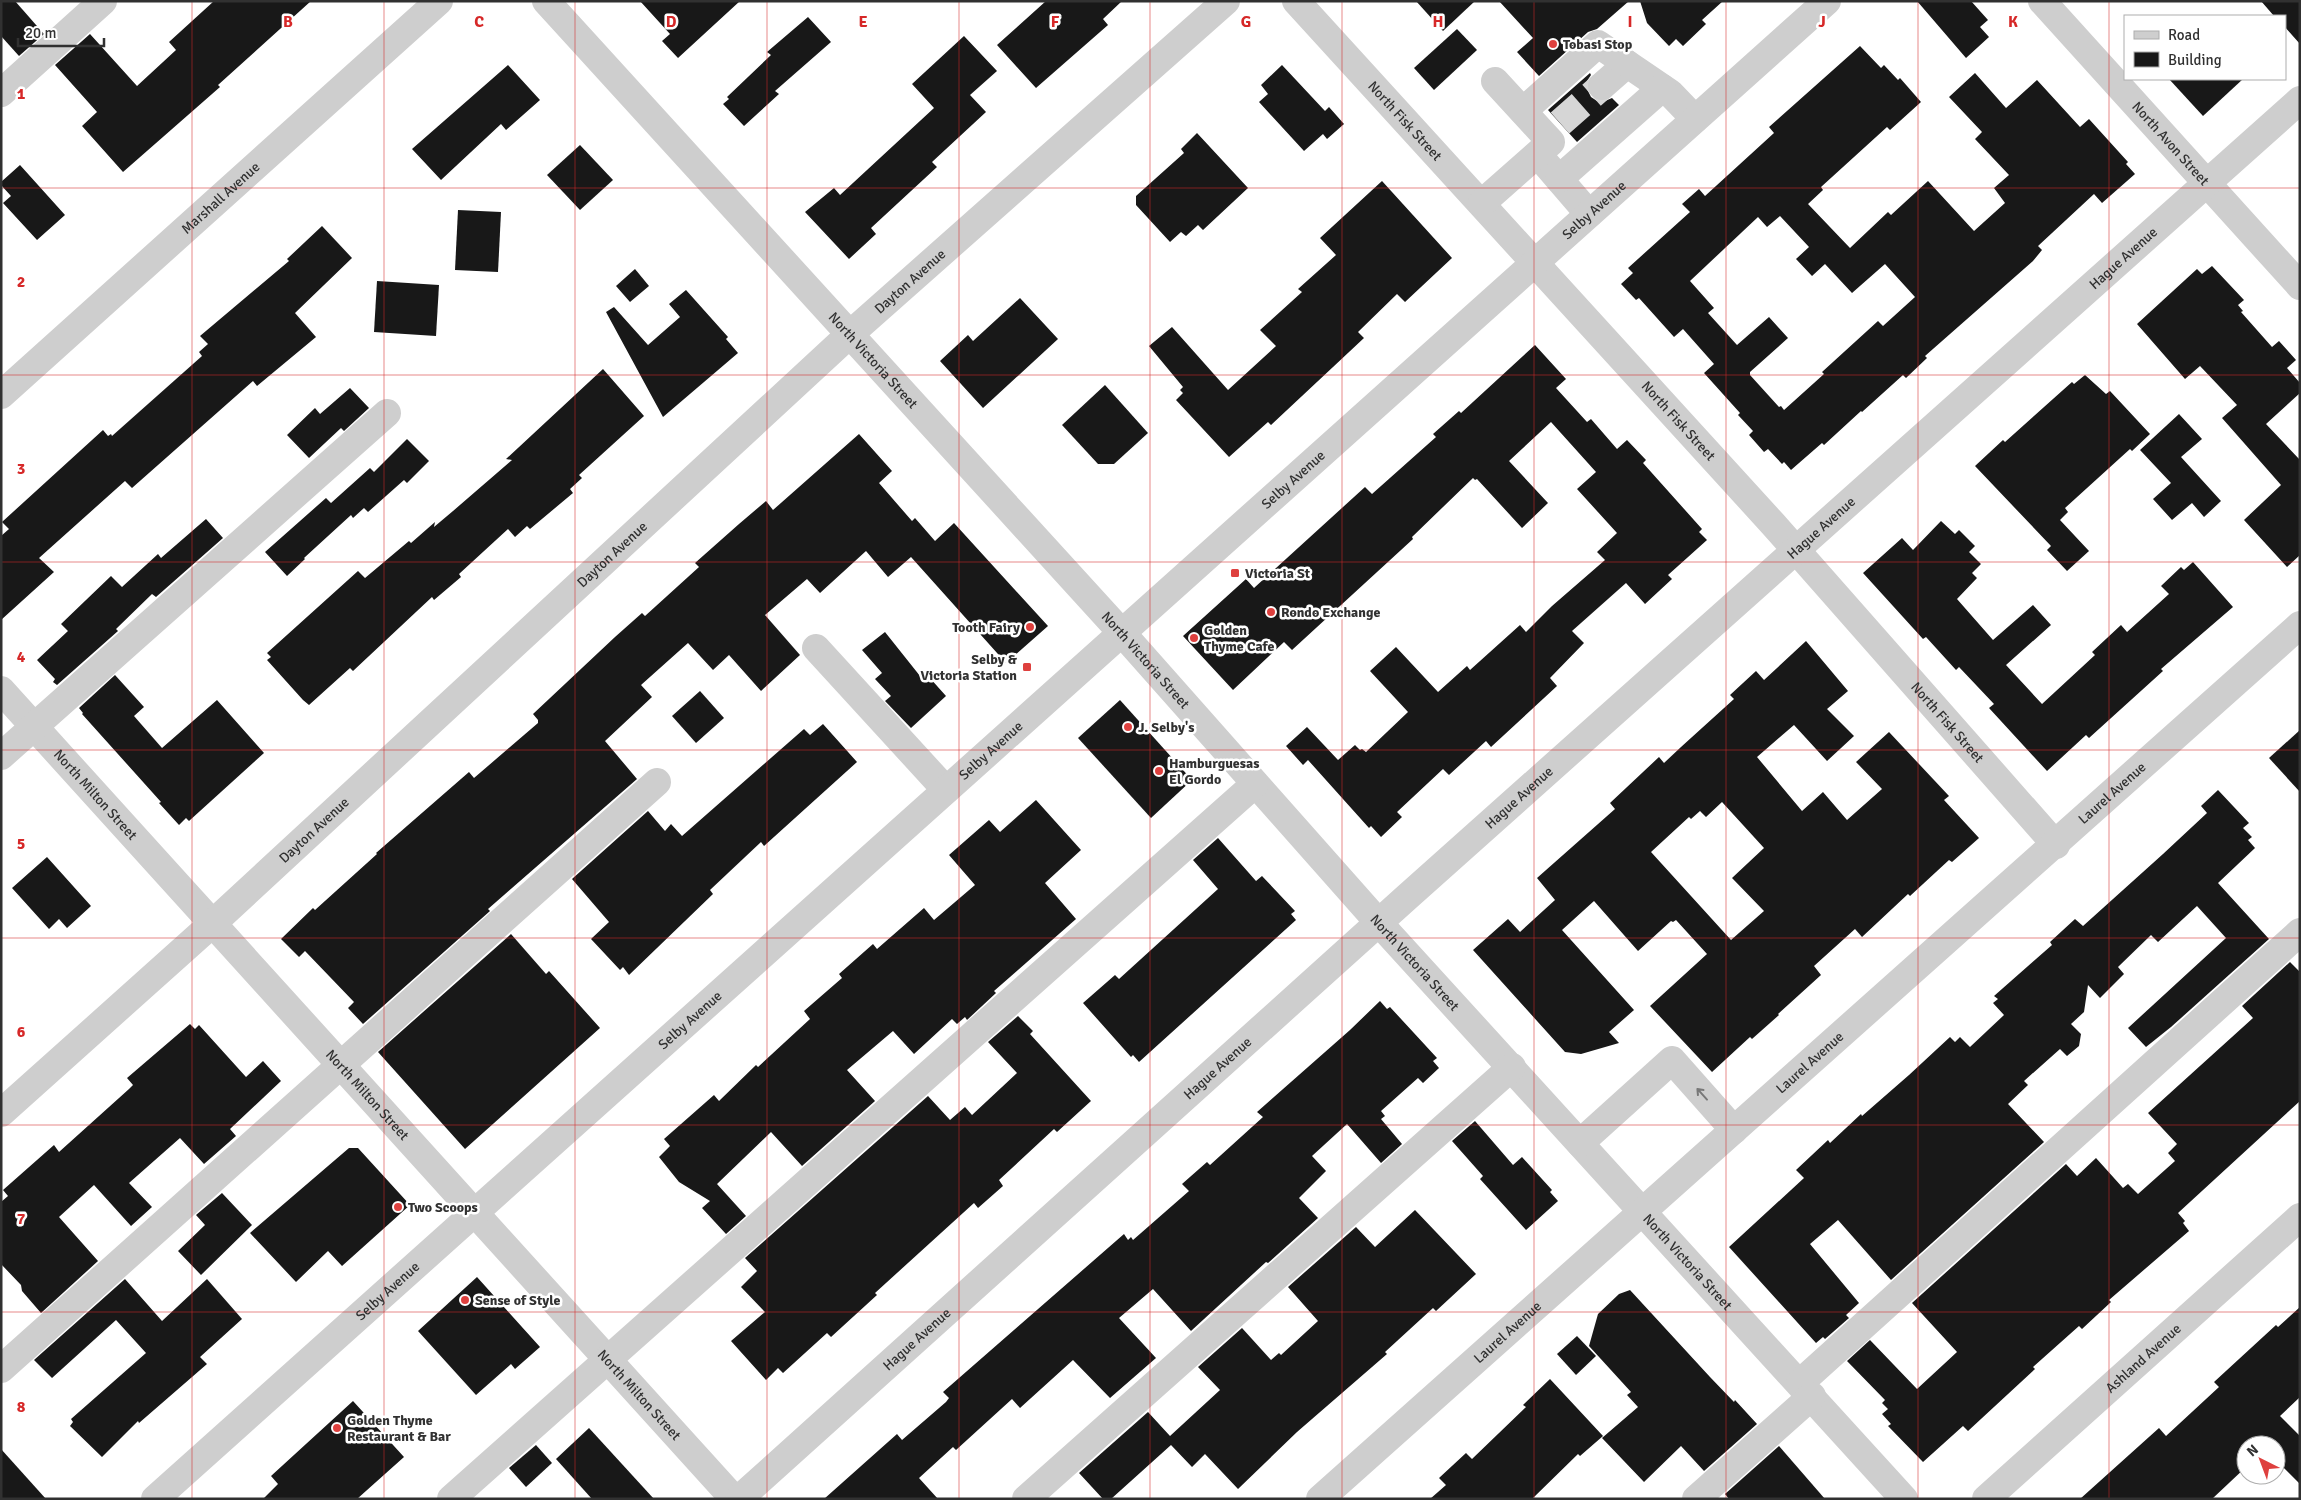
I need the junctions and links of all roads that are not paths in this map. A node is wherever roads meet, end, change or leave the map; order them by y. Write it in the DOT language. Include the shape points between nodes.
graph roads {
  1 [pos="103,1"];
  2 [pos="439,1"];
  3 [pos="546,1"];
  4 [pos="1226,1"];
  5 [pos="1296,1"];
  6 [pos="1827,1"];
  7 [pos="2042,1"];
  8 [pos="1627,64"];
  9 [pos="1495,81"];
  10 [pos="1602,86"];
  11 [pos="1662,88"];
  12 [pos="1,93"];
  13 [pos="2300,100"];
  14 [pos="1523,111"];
  15 [pos="1696,119"];
  16 [pos="1548,138"];
  17 [pos="1558,179"];
  18 [pos="2207,183"];
  19 [pos="1482,203"];
  20 [pos="1589,214"];
  21 [pos="1535,263"];
  22 [pos="2300,286"];
  23 [pos="849,335"];
  24 [pos="1,395"];
  25 [pos="387,412"];
  26 [pos="1796,550"];
  27 [pos="1122,633"];
  28 [pos="2295,640"];
  29 [pos="816,648"];
  30 [pos="1,690"];
  31 [pos="34,726"];
  32 [pos="1,756"];
  33 [pos="657,782"];
  34 [pos="1255,784"];
  35 [pos="946,790"];
  36 [pos="2056,845"];
  37 [pos="1379,922"];
  38 [pos="212,924"];
  39 [pos="2300,932"];
  40 [pos="340,1064"];
  41 [pos="1512,1067"];
  42 [pos="1,1113"];
  43 [pos="1734,1130"];
  44 [pos="1580,1142"];
  45 [pos="1642,1212"];
  46 [pos="474,1213"];
  47 [pos="2300,1217"];
  48 [pos="608,1360"];
  49 [pos="1,1368"];
  50 [pos="1806,1389"];
  51 [pos="155,1499"];
  52 [pos="451,1499"];
  53 [pos="734,1499"];
  54 [pos="740,1499"];
  55 [pos="1026,1499"];
  56 [pos="1320,1499"];
  57 [pos="1696,1499"];
  58 [pos="1904,1499"];
  59 [pos="1986,1499"];
  1 -- 12 [label="street"];
  2 -- 24 [label="street, Marshall Avenue"];
  3 -- 23 [label="street, North Victoria Street"];
  4 -- 23 [label="street, Dayton Avenue"];
  5 -- 19 [label="street, North Fisk Street"];
  6 -- 15 [label="street, Selby Avenue"];
  7 -- 18 [label="street, North Avon Street"];
  8 -- 10 [label="street"];
  8 -- 11 [label="street"];
  8 -- 14 [label="street" via="1598,44"];
  9 -- 14 [label="street"];
  11 -- 15 [label="street"];
  11 -- 17 [label="street"];
  13 -- 18 [label="street, Hague Avenue"];
  14 -- 16 [label="street"];
  15 -- 20 [label="street, Selby Avenue"];
  16 -- 17 [label="street"];
  16 -- 19 [label="street"];
  17 -- 20 [label="street"];
  18 -- 22 [label="street, North Avon Street"];
  18 -- 26 [label="street, Hague Avenue"];
  19 -- 21 [label="street, North Fisk Street"];
  20 -- 21 [label="street, Selby Avenue"];
  21 -- 26 [label="street, North Fisk Street"];
  21 -- 27 [label="street, Selby Avenue"];
  23 -- 27 [label="street, North Victoria Street"];
  23 -- 38 [label="street, Dayton Avenue"];
  25 -- 31 [label="street"];
  26 -- 36 [label="street, North Fisk Street"];
  26 -- 37 [label="street, Hague Avenue"];
  27 -- 34 [label="street, North Victoria Street"];
  27 -- 35 [label="street, Selby Avenue"];
  28 -- 36 [label="street, Laurel Avenue"];
  29 -- 35 [label="street"];
  30 -- 31 [label="street, North Milton Street"];
  31 -- 32 [label="street"];
  31 -- 38 [label="street, North Milton Street"];
  33 -- 40 [label="street"];
  34 -- 37 [label="street, North Victoria Street"];
  34 -- 48 [label="street"];
  35 -- 46 [label="street, Selby Avenue"];
  36 -- 43 [label="street, Laurel Avenue"];
  37 -- 41 [label="street, North Victoria Street"];
  37 -- 54 [label="street, Hague Avenue"];
  38 -- 40 [label="street, North Milton Street"];
  38 -- 42 [label="street, Dayton Avenue"];
  39 -- 50 [label="street"];
  40 -- 46 [label="street, North Milton Street"];
  40 -- 49 [label="street"];
  41 -- 44 [label="street, North Victoria Street"];
  41 -- 55 [label="street"];
  43 -- 44 [label="street, one-way" via="1672,1060"];
  43 -- 45 [label="street, Laurel Avenue"];
  44 -- 45 [label="street, North Victoria Street"];
  45 -- 50 [label="street, North Victoria Street"];
  45 -- 56 [label="street, Laurel Avenue"];
  46 -- 48 [label="street, North Milton Street"];
  46 -- 51 [label="street, Selby Avenue"];
  47 -- 59 [label="street, Ashland Avenue"];
  48 -- 52 [label="street"];
  48 -- 53 [label="street, North Milton Street"];
  50 -- 57 [label="street"];
  50 -- 58 [label="street, North Victoria Street"];
}
